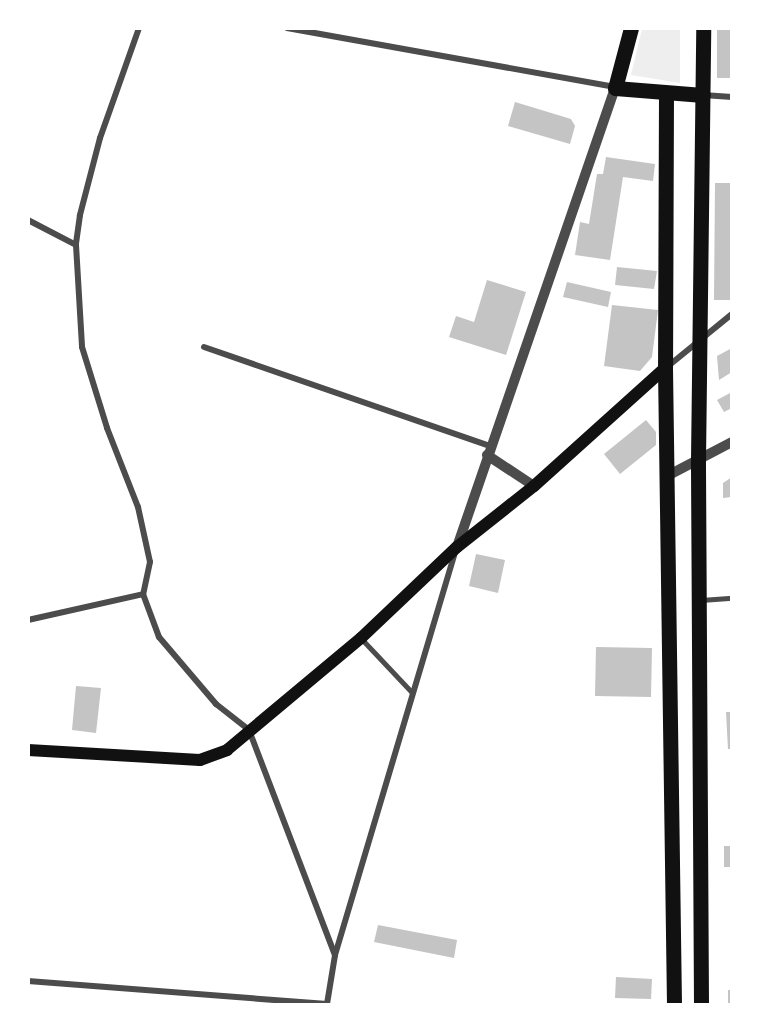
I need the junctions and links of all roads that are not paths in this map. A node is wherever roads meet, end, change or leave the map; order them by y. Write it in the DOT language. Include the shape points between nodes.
graph roads {
  1 [pos="139,28"];
  2 [pos="287,28"];
  3 [pos="631,28"];
  4 [pos="703,28"];
  5 [pos="615,87"];
  6 [pos="666,93"];
  7 [pos="703,95"];
  8 [pos="732,97"];
  9 [pos="28,220"];
  10 [pos="76,245"];
  11 [pos="732,314"];
  12 [pos="699,338"];
  13 [pos="204,347"];
  14 [pos="665,368"];
  15 [pos="732,441"];
  16 [pos="488,450"];
  17 [pos="698,460"];
  18 [pos="667,477"];
  19 [pos="534,486"];
  20 [pos="457,547"];
  21 [pos="142,594"];
  22 [pos="732,598"];
  23 [pos="701,600"];
  24 [pos="28,620"];
  25 [pos="361,638"];
  26 [pos="412,692"];
  27 [pos="249,730"];
  28 [pos="28,750"];
  29 [pos="334,955"];
  30 [pos="28,981"];
  31 [pos="327,1004"];
  32 [pos="674,1005"];
  33 [pos="701,1005"];
  1 -- 10 [label="street" via="100,138"];
  2 -- 5 [label="street"];
  3 -- 5 [label="main road"];
  4 -- 7 [label="main road"];
  5 -- 6 [label="main road"];
  5 -- 16 [label="street"];
  6 -- 7 [label="main road"];
  6 -- 14 [label="main road"];
  7 -- 8 [label="street"];
  7 -- 12 [label="main road"];
  9 -- 10 [label="street"];
  10 -- 21 [label="street" via="82,347 107,428 138,507 150,562"];
  11 -- 12 [label="street"];
  12 -- 14 [label="street"];
  12 -- 17 [label="main road"];
  13 -- 16 [label="street"];
  14 -- 18 [label="main road"];
  14 -- 19 [label="main road"];
  15 -- 17 [label="street"];
  16 -- 19 [label="street"];
  16 -- 20 [label="street"];
  17 -- 18 [label="street"];
  17 -- 23 [label="main road"];
  18 -- 32 [label="main road"];
  19 -- 20 [label="main road"];
  20 -- 25 [label="main road"];
  20 -- 26 [label="street"];
  21 -- 24 [label="street"];
  21 -- 27 [label="street" via="159,637 216,704"];
  22 -- 23 [label="lane"];
  23 -- 33 [label="main road"];
  25 -- 26 [label="lane"];
  25 -- 27 [label="main road"];
  26 -- 29 [label="street"];
  27 -- 28 [label="main road" via="227,750 200,760"];
  27 -- 29 [label="street"];
  29 -- 31 [label="street"];
  30 -- 31 [label="street"];
}
